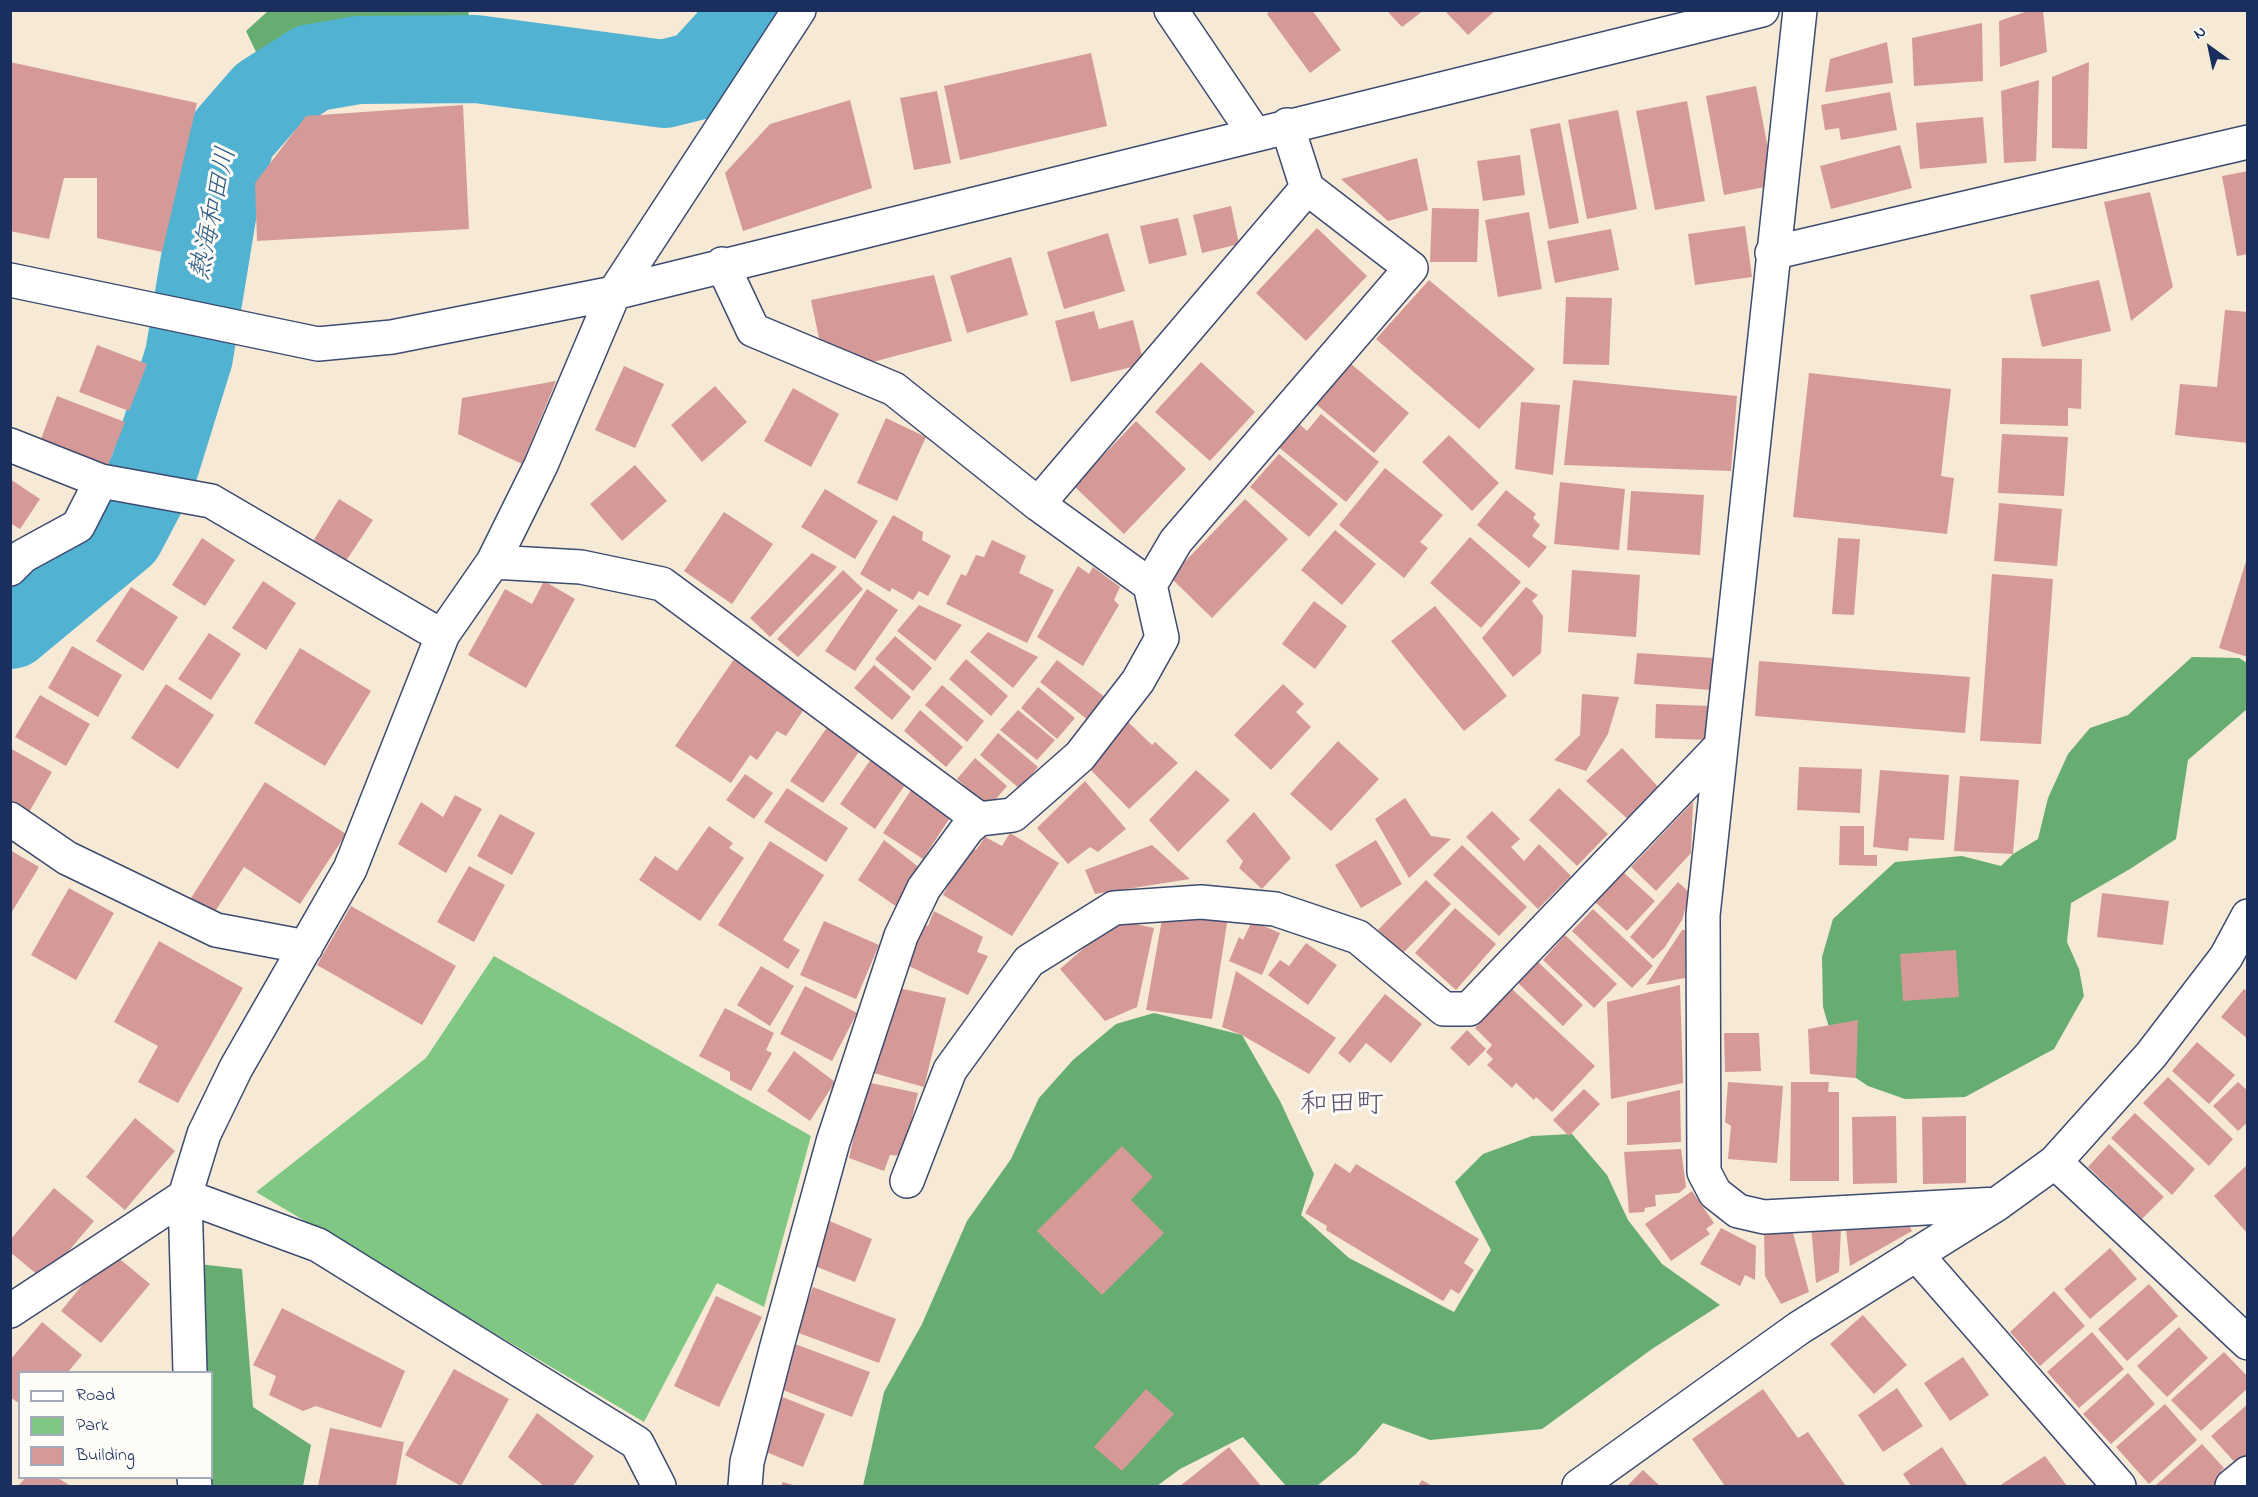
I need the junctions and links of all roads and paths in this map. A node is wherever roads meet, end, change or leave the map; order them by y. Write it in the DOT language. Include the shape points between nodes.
graph roads {
  1 [pos="1171,10"];
  2 [pos="1762,10"];
  3 [pos="1800,10"];
  4 [pos="799,11"];
  5 [pos="1287,126"];
  6 [pos="1254,133"];
  7 [pos="2247,142"];
  8 [pos="1307,188"];
  9 [pos="1772,253"];
  10 [pos="722,264"];
  11 [pos="10,280"];
  12 [pos="614,293"];
  13 [pos="10,446"];
  14 [pos="101,481"];
  15 [pos="1038,504"];
  16 [pos="494,562"];
  17 [pos="10,569"];
  18 [pos="1150,585"];
  19 [pos="443,634"];
  20 [pos="1719,748"];
  21 [pos="10,819"];
  22 [pos="979,819"];
  23 [pos="2247,916"];
  24 [pos="306,947"];
  25 [pos="2055,1162"];
  26 [pos="907,1181"];
  27 [pos="185,1196"];
  28 [pos="1997,1204"];
  29 [pos="1916,1254"];
  30 [pos="10,1311"];
  31 [pos="2247,1343"];
  32 [pos="190,1371"];
  33 [pos="2247,1473"];
  34 [pos="659,1486"];
  35 [pos="745,1486"];
  36 [pos="1579,1486"];
  37 [pos="2119,1486"];
  38 [pos="2232,1486"];
  1 -- 6 [label="street"];
  2 -- 5 [label="street"];
  3 -- 9 [label="street"];
  4 -- 12 [label="street"];
  5 -- 6 [label="street"];
  5 -- 8 [label="street"];
  6 -- 10 [label="street"];
  7 -- 9 [label="street"];
  8 -- 15 [label="street"];
  8 -- 18 [label="street" via="1411,268 1176,541"];
  9 -- 20 [label="street"];
  10 -- 12 [label="street"];
  10 -- 15 [label="street" via="753,330 894,388"];
  11 -- 12 [label="street" via="318,344 392,338"];
  12 -- 16 [label="street" via="541,465"];
  13 -- 14 [label="street"];
  14 -- 17 [label="street" via="78,526 23,556"];
  14 -- 19 [label="street" via="211,501"];
  15 -- 18 [label="street"];
  16 -- 19 [label="street"];
  16 -- 22 [label="street" via="580,567 662,584"];
  18 -- 22 [label="street" via="1162,638 1138,681 1080,756 1013,814"];
  19 -- 24 [label="street" via="350,869"];
  20 -- 26 [label="street" via="1469,1009 1444,1009 1358,937 1275,909 1200,902 1114,908 1029,961 950,1070"];
  20 -- 28 [label="street" via="1703,915 1704,1172 1715,1193 1738,1211 1764,1217"];
  21 -- 24 [label="street" via="67,858 216,930"];
  22 -- 35 [label="street" via="924,888 901,936 833,1142 747,1462"];
  23 -- 25 [label="street" via="2226,957 2151,1055"];
  24 -- 27 [label="street" via="236,1068 204,1134"];
  25 -- 28 [label="street"];
  25 -- 31 [label="street"];
  27 -- 30 [label="street"];
  27 -- 32 [label="street"];
  27 -- 34 [label="street" via="318,1245 636,1443"];
  28 -- 29 [label="street"];
  29 -- 36 [label="street" via="1799,1328"];
  29 -- 37 [label="street"];
  33 -- 38 [label="street"];
}
